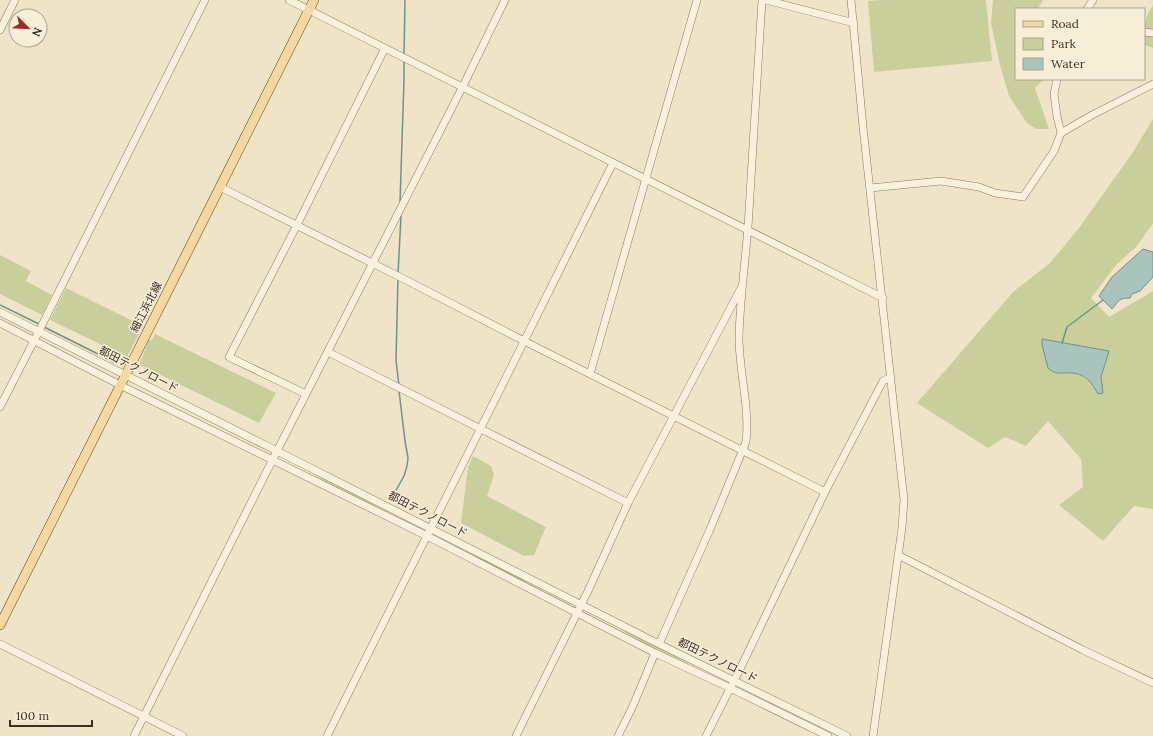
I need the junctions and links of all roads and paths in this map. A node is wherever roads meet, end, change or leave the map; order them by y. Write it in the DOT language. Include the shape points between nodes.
graph roads {
  1 [pos="15,0"];
  2 [pos="205,0"];
  3 [pos="290,0"];
  4 [pos="314,0"];
  5 [pos="505,0"];
  6 [pos="697,0"];
  7 [pos="762,0"];
  8 [pos="766,0"];
  9 [pos="851,0"];
  10 [pos="309,10"];
  11 [pos="854,23"];
  12 [pos="0,30"];
  13 [pos="386,48"];
  14 [pos="1057,80"];
  15 [pos="1153,84"];
  16 [pos="463,86"];
  17 [pos="1062,133"];
  18 [pos="613,163"];
  19 [pos="646,179"];
  20 [pos="220,188"];
  21 [pos="870,188"];
  22 [pos="297,225"];
  23 [pos="748,230"];
  24 [pos="372,264"];
  25 [pos="743,285"];
  26 [pos="883,298"];
  27 [pos="0,312"];
  28 [pos="0,323"];
  29 [pos="39,331"];
  30 [pos="34,340"];
  31 [pos="524,341"];
  32 [pos="328,352"];
  33 [pos="590,374"];
  34 [pos="125,375"];
  35 [pos="891,377"];
  36 [pos="120,385"];
  37 [pos="306,394"];
  38 [pos="0,407"];
  39 [pos="674,416"];
  40 [pos="480,429"];
  41 [pos="743,450"];
  42 [pos="278,451"];
  43 [pos="273,460"];
  44 [pos="825,492"];
  45 [pos="628,503"];
  46 [pos="431,528"];
  47 [pos="427,536"];
  48 [pos="898,555"];
  49 [pos="582,604"];
  50 [pos="577,613"];
  51 [pos="0,625"];
  52 [pos="0,644"];
  53 [pos="659,644"];
  54 [pos="655,652"];
  55 [pos="734,680"];
  56 [pos="1153,683"];
  57 [pos="730,688"];
  58 [pos="144,716"];
  59 [pos="134,736"];
  60 [pos="183,736"];
  61 [pos="327,736"];
  62 [pos="516,736"];
  63 [pos="618,736"];
  64 [pos="706,736"];
  65 [pos="828,736"];
  66 [pos="847,736"];
  67 [pos="873,736"];
  1 -- 12 [label="street"];
  2 -- 29 [label="street"];
  3 -- 10 [label="street"];
  4 -- 10 [label="main road, 細江浜北線"];
  5 -- 16 [label="street"];
  6 -- 19 [label="street"];
  7 -- 23 [label="street"];
  8 -- 11 [label="street"];
  9 -- 11 [label="street"];
  10 -- 13 [label="street"];
  10 -- 20 [label="main road, 細江浜北線"];
  11 -- 21 [label="street"];
  13 -- 16 [label="street"];
  13 -- 22 [label="street"];
  14 -- 17 [label="street" via="1054,94"];
  15 -- 17 [label="street"];
  16 -- 18 [label="street"];
  16 -- 24 [label="street"];
  17 -- 21 [label="street" via="1054,151 1023,197 995,193 979,186 941,181"];
  18 -- 19 [label="street"];
  18 -- 31 [label="street"];
  19 -- 23 [label="street"];
  19 -- 33 [label="street"];
  20 -- 22 [label="street"];
  20 -- 34 [label="main road, 細江浜北線"];
  21 -- 26 [label="street"];
  22 -- 24 [label="street"];
  22 -- 37 [label="street" via="229,357"];
  23 -- 25 [label="street"];
  23 -- 26 [label="street"];
  24 -- 31 [label="street"];
  24 -- 32 [label="street"];
  25 -- 39 [label="street"];
  25 -- 41 [label="street" via="739,336 747,433"];
  26 -- 35 [label="street"];
  27 -- 29 [label="street, 都田テクノロード"];
  28 -- 30 [label="street, 都田テクノロード"];
  29 -- 30 [label="street"];
  29 -- 34 [label="street, 都田テクノロード"];
  30 -- 36 [label="street, 都田テクノロード"];
  30 -- 38 [label="street"];
  31 -- 33 [label="street"];
  31 -- 40 [label="street"];
  32 -- 37 [label="street"];
  32 -- 40 [label="street"];
  33 -- 39 [label="street"];
  34 -- 36 [label="main road, 細江浜北線"];
  34 -- 42 [label="street, 都田テクノロード"];
  35 -- 44 [label="street" via="883,381"];
  35 -- 48 [label="street" via="904,500"];
  36 -- 43 [label="street, 都田テクノロード"];
  36 -- 51 [label="main road, 細江浜北線"];
  37 -- 42 [label="street"];
  39 -- 41 [label="street"];
  39 -- 45 [label="street"];
  40 -- 45 [label="street"];
  40 -- 46 [label="street"];
  41 -- 44 [label="street"];
  41 -- 53 [label="street"];
  42 -- 43 [label="street"];
  42 -- 46 [label="street, 都田テクノロード"];
  43 -- 47 [label="street, 都田テクノロード"];
  43 -- 58 [label="street"];
  44 -- 55 [label="street"];
  45 -- 49 [label="street"];
  46 -- 47 [label="street"];
  46 -- 49 [label="street, 都田テクノロード"];
  47 -- 50 [label="street, 都田テクノロード"];
  47 -- 61 [label="street"];
  48 -- 56 [label="street"];
  48 -- 67 [label="street"];
  49 -- 50 [label="street"];
  49 -- 53 [label="street, 都田テクノロード"];
  50 -- 54 [label="street, 都田テクノロード"];
  50 -- 62 [label="street"];
  52 -- 58 [label="street"];
  53 -- 55 [label="street, 都田テクノロード"];
  54 -- 57 [label="street, 都田テクノロード"];
  54 -- 63 [label="street"];
  55 -- 57 [label="street"];
  55 -- 66 [label="street, 都田テクノロード"];
  57 -- 64 [label="street"];
  57 -- 65 [label="street, 都田テクノロード"];
  58 -- 59 [label="street"];
  58 -- 60 [label="street"];
}
